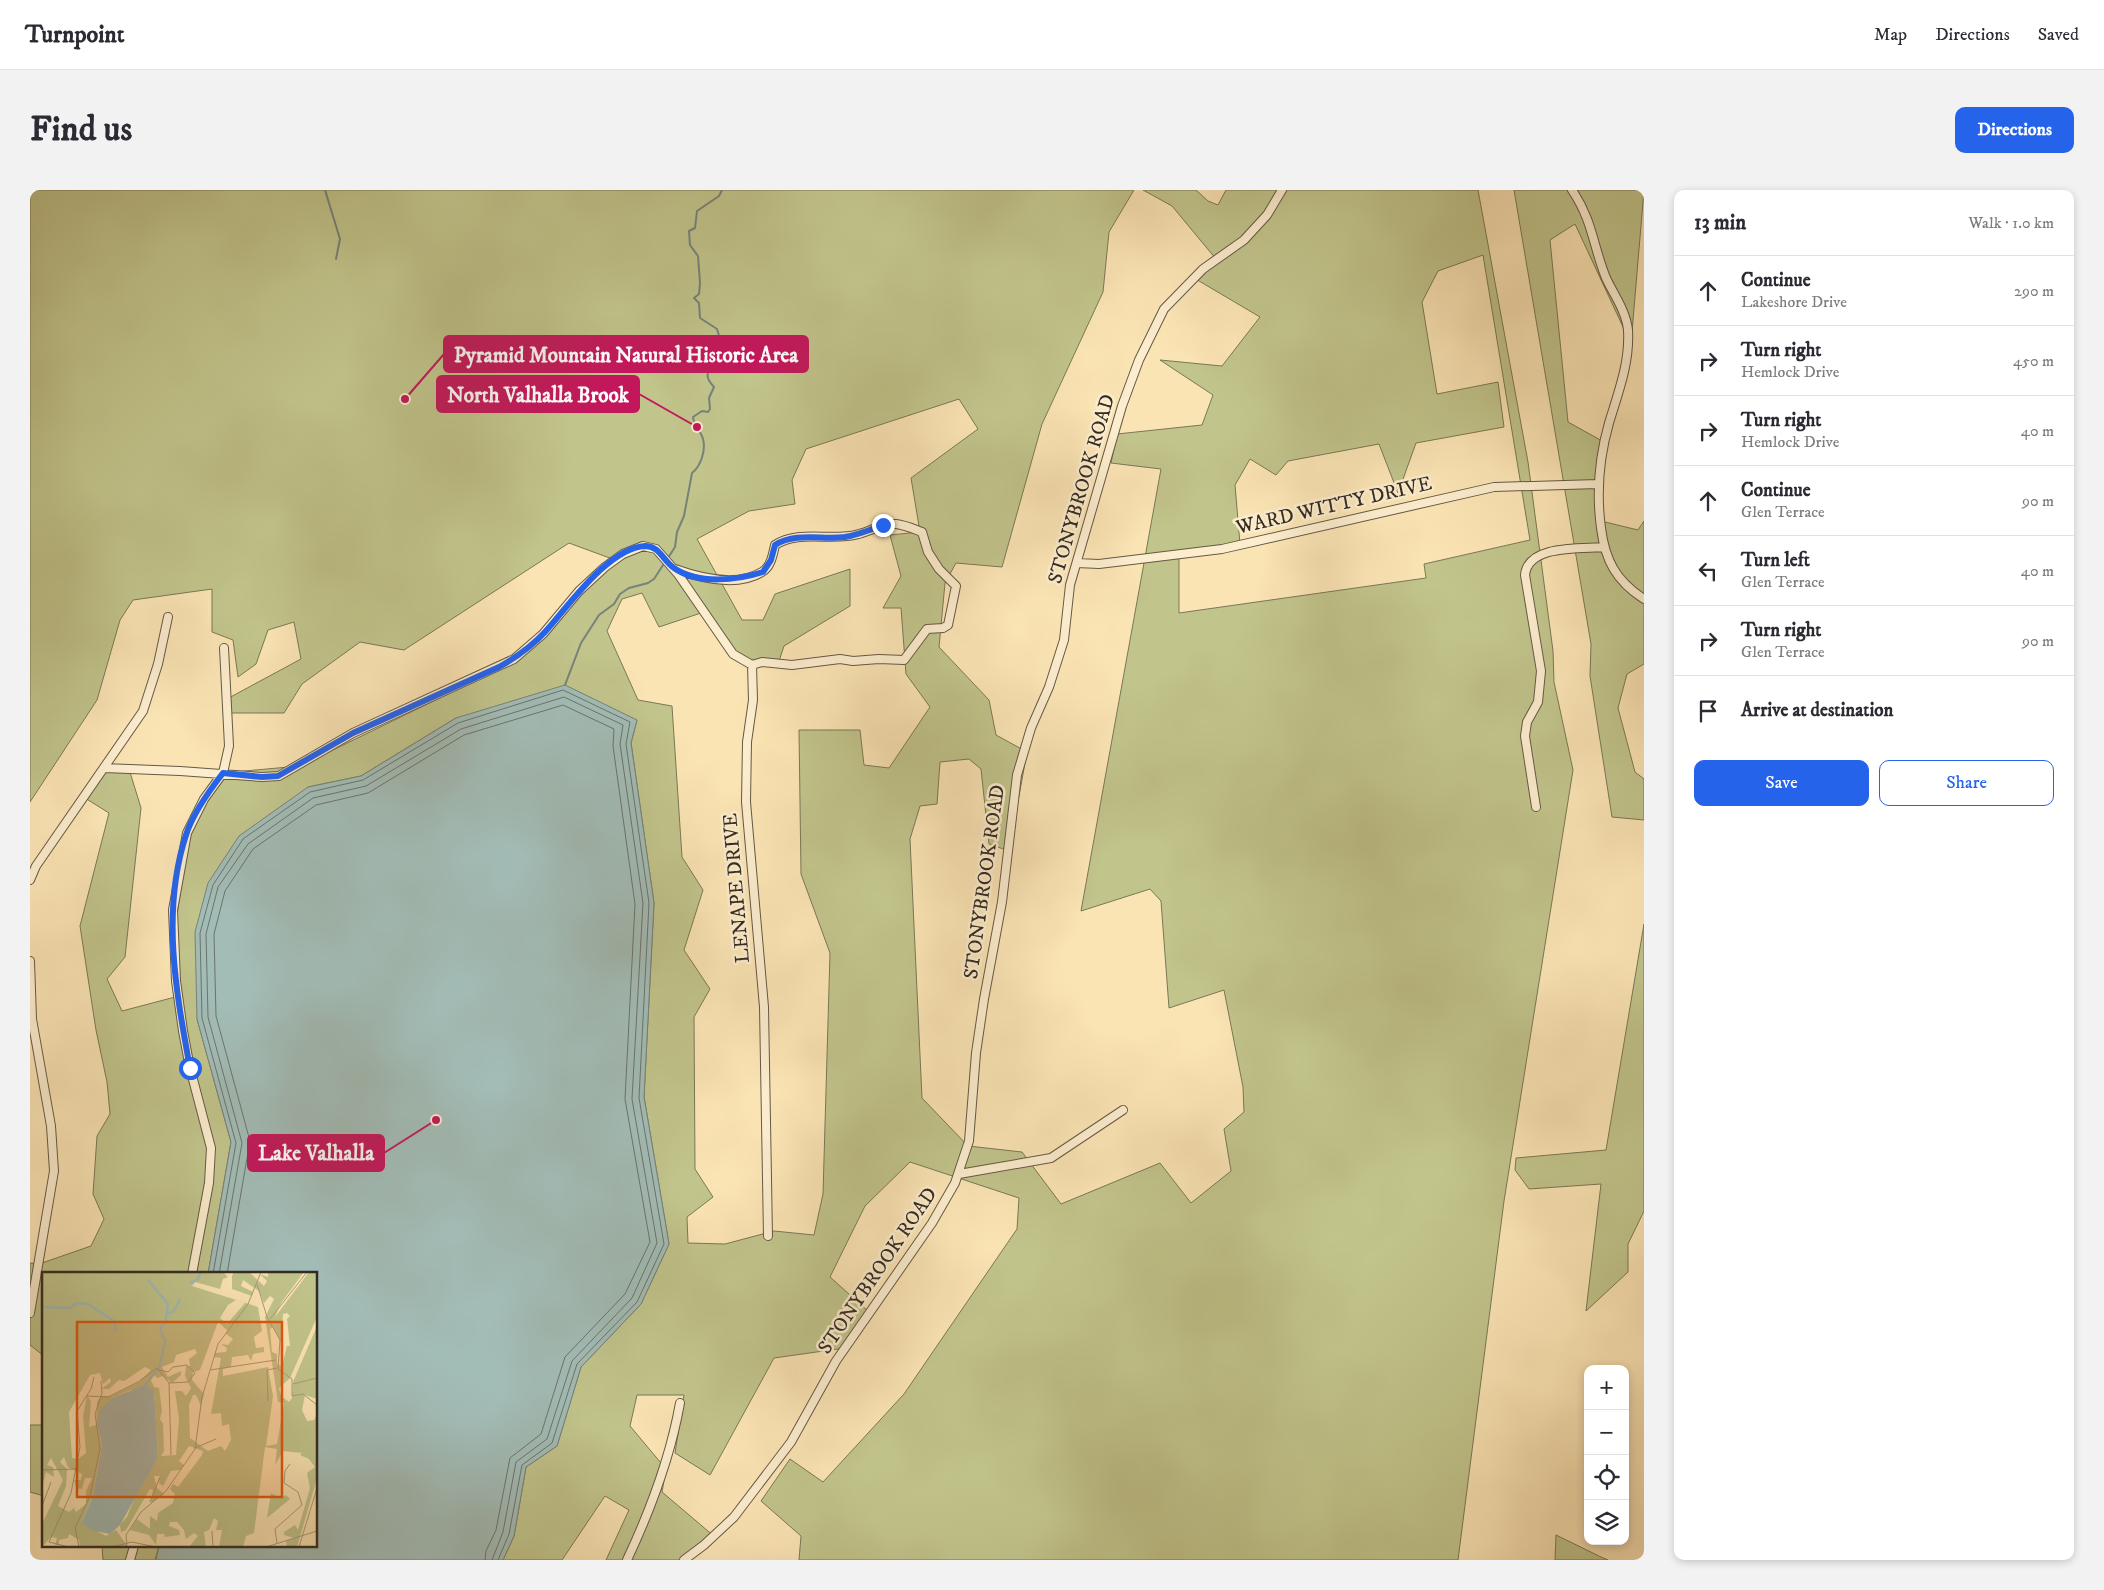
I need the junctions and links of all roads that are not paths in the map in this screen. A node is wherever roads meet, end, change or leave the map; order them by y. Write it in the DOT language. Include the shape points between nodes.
graph roads {
  1 [pos="1282,190"];
  2 [pos="1572,190"];
  3 [pos="1598,484"];
  4 [pos="1604,547"];
  5 [pos="1078,562"];
  6 [pos="673,567"];
  7 [pos="1644,599"];
  8 [pos="168,618"];
  9 [pos="224,648"];
  10 [pos="752,665"];
  11 [pos="104,768"];
  12 [pos="223,773"];
  13 [pos="1536,807"];
  14 [pos="30,880"];
  15 [pos="30,961"];
  16 [pos="1123,1110"];
  17 [pos="959,1174"];
  18 [pos="768,1236"];
  19 [pos="192,1272"];
  20 [pos="30,1313"];
  21 [pos="680,1403"];
  22 [pos="627,1560"];
  23 [pos="684,1560"];
  1 -- 5 [label="street, STONYBROOK ROAD" via="1267,215 1244,240 1192,278 1164,310 1139,360 1122,406"];
  2 -- 3 [label="street" via="1591,225 1604,272 1628,330 1624,374 1601,456"];
  3 -- 4 [label="street"];
  3 -- 5 [label="street, WARD WITTY DRIVE" via="1494,487 1222,548 1099,564"];
  4 -- 7 [label="street" via="1615,573"];
  4 -- 13 [label="street" via="1555,551 1531,560 1526,567 1540,671 1538,702 1527,722 1525,736"];
  5 -- 17 [label="street, STONYBROOK ROAD" via="1069,590 1063,645 1016,775 1002,902 976,1053 971,1126"];
  6 -- 10 [label="street" via="733,654"];
  6 -- 10 [label="street" via="690,575 710,578 748,577 763,572 775,545 784,539 844,537 896,524 922,532 928,552 956,586 948,625 926,629 904,660 840,659 792,665 762,662"];
  6 -- 12 [label="street" via="656,549 636,548 605,567 579,591 544,634 514,659 353,733 278,776"];
  8 -- 11 [label="street" via="143,711"];
  9 -- 12 [label="street" via="229,746"];
  10 -- 18 [label="street, LENAPE DRIVE" via="753,700 747,742 746,802 764,1008"];
  11 -- 12 [label="street"];
  11 -- 14 [label="street" via="36,866"];
  12 -- 19 [label="street" via="204,799 186,833 173,910 176,981 183,1032 211,1148 210,1183"];
  15 -- 20 [label="street" via="32,1019 51,1126 54,1171"];
  16 -- 17 [label="street" via="1051,1158"];
  17 -- 23 [label="street, STONYBROOK ROAD" via="946,1200 836,1361 791,1442 734,1516"];
  21 -- 22 [label="street" via="658,1492"];
}
